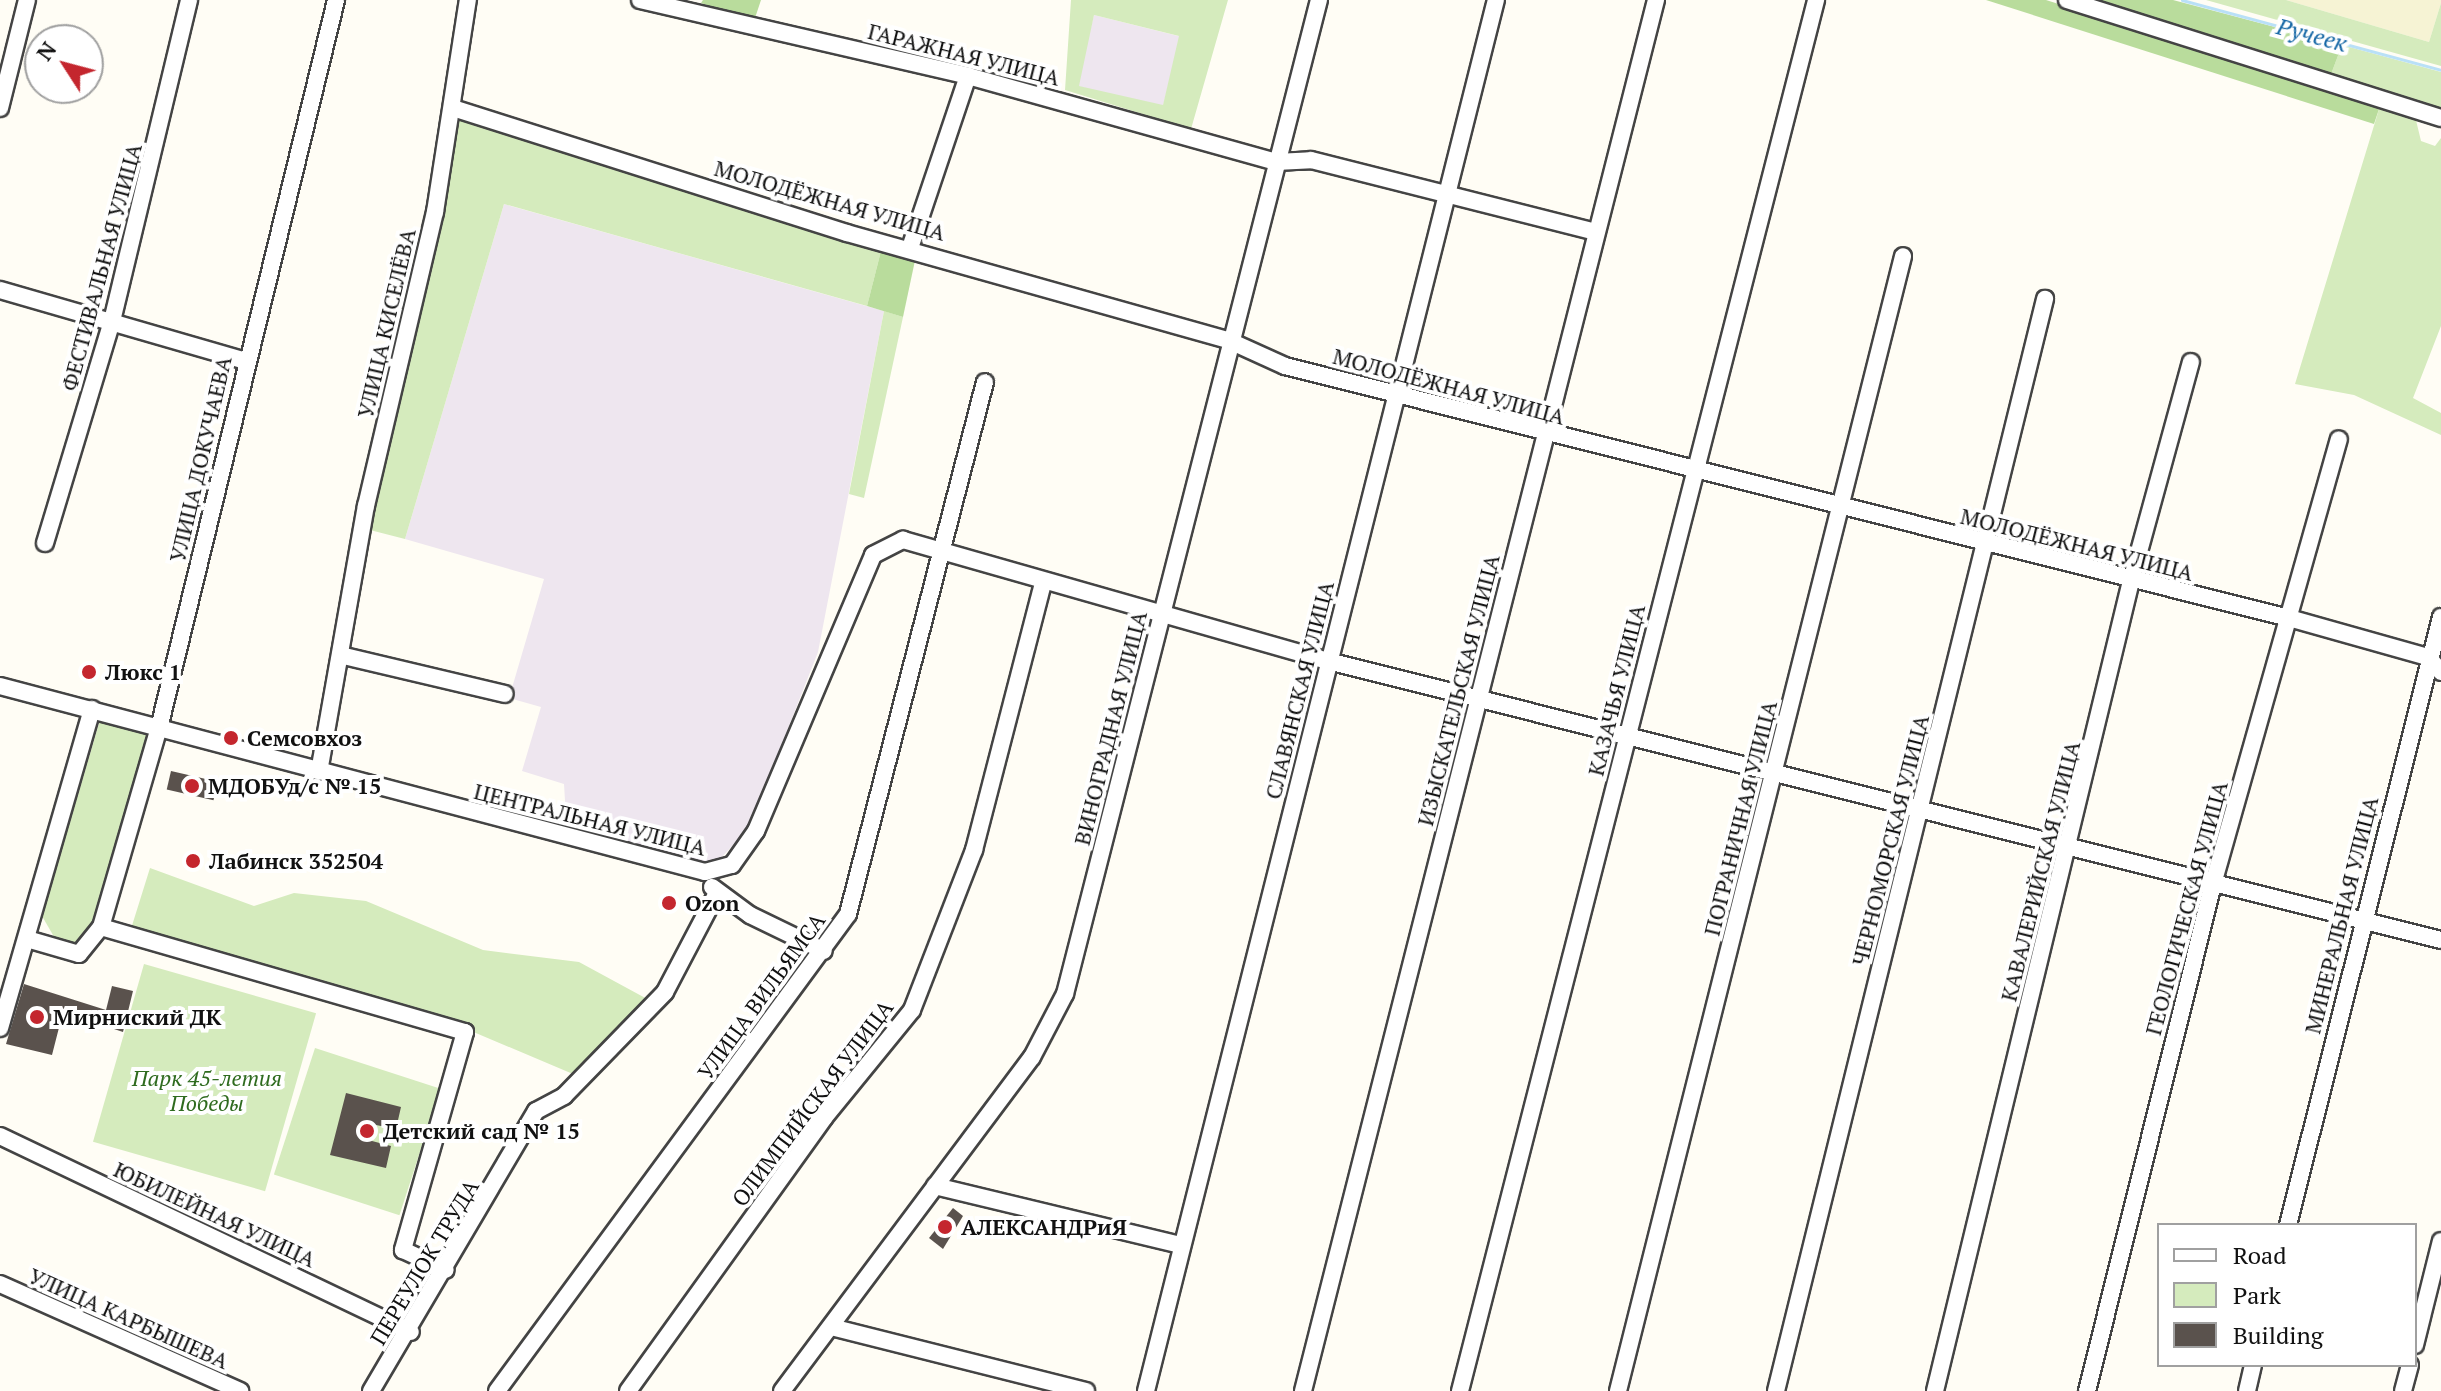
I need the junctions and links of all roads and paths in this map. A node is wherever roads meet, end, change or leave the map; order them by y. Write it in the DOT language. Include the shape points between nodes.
graph roads {
  1 [pos="27,0"];
  2 [pos="189,0"];
  3 [pos="336,0"];
  4 [pos="468,0"];
  5 [pos="640,0"];
  6 [pos="1319,0"];
  7 [pos="1496,0"];
  8 [pos="1656,0"];
  9 [pos="1816,0"];
  10 [pos="2067,0"];
  11 [pos="968,76"];
  12 [pos="0,108"];
  13 [pos="453,108"];
  14 [pos="2441,118"];
  15 [pos="1276,162"];
  16 [pos="1446,196"];
  17 [pos="1595,232"];
  18 [pos="911,245"];
  19 [pos="1903,256"];
  20 [pos="0,290"];
  21 [pos="2045,299"];
  22 [pos="112,321"];
  23 [pos="1230,341"];
  24 [pos="246,361"];
  25 [pos="2191,362"];
  26 [pos="985,382"];
  27 [pos="1396,394"];
  28 [pos="1545,436"];
  29 [pos="2339,440"];
  30 [pos="1695,467"];
  31 [pos="1842,506"];
  32 [pos="45,543"];
  33 [pos="1984,546"];
  34 [pos="944,555"];
  35 [pos="2131,581"];
  36 [pos="1043,583"];
  37 [pos="1162,612"];
  38 [pos="2441,617"];
  39 [pos="2289,618"];
  40 [pos="344,656"];
  41 [pos="2428,657"];
  42 [pos="1328,661"];
  43 [pos="2441,672"];
  44 [pos="0,686"];
  45 [pos="505,694"];
  46 [pos="1479,697"];
  47 [pos="92,709"];
  48 [pos="159,728"];
  49 [pos="1627,734"];
  50 [pos="319,772"];
  51 [pos="1774,774"];
  52 [pos="1920,811"];
  53 [pos="2071,844"];
  54 [pos="705,872"];
  55 [pos="2213,884"];
  56 [pos="717,893"];
  57 [pos="2359,922"];
  58 [pos="101,927"];
  59 [pos="27,939"];
  60 [pos="2441,940"];
  61 [pos="824,951"];
  62 [pos="0,1028"];
  63 [pos="0,1136"];
  64 [pos="935,1186"];
  65 [pos="2288,1223"];
  66 [pos="2441,1241"];
  67 [pos="1181,1245"];
  68 [pos="446,1270"];
  69 [pos="0,1284"];
  70 [pos="831,1327"];
  71 [pos="411,1332"];
  72 [pos="2417,1337"];
  73 [pos="2253,1367"];
  74 [pos="2409,1367"];
  75 [pos="240,1391"];
  76 [pos="371,1391"];
  77 [pos="497,1391"];
  78 [pos="628,1391"];
  79 [pos="782,1391"];
  80 [pos="1086,1391"];
  81 [pos="1146,1391"];
  82 [pos="1303,1391"];
  83 [pos="1460,1391"];
  84 [pos="1618,1391"];
  85 [pos="1776,1391"];
  86 [pos="1935,1391"];
  87 [pos="2087,1391"];
  88 [pos="2247,1391"];
  89 [pos="2403,1391"];
  1 -- 12 [label="street"];
  2 -- 22 [label="street, ФЕСТИВАЛЬНАЯ УЛИЦА"];
  3 -- 24 [label="street, УЛИЦА ДОКУЧАЕВА"];
  4 -- 13 [label="street, УЛИЦА КИСЕЛЁВА"];
  5 -- 11 [label="street, ГАРАЖНАЯ УЛИЦА"];
  6 -- 15 [label="street, ВИНОГРАДНАЯ УЛИЦА"];
  7 -- 16 [label="street, СЛАВЯНСКАЯ УЛИЦА"];
  8 -- 17 [label="street, ИЗЫСКАТЕЛЬСКАЯ УЛИЦА"];
  9 -- 30 [label="street, КАЗАЧЬЯ УЛИЦА"];
  10 -- 14 [label="street"];
  11 -- 15 [label="street, ГАРАЖНАЯ УЛИЦА"];
  11 -- 18 [label="street"];
  13 -- 18 [label="street, МОЛОДЁЖНАЯ УЛИЦА" via="847,233"];
  13 -- 40 [label="street, УЛИЦА КИСЕЛЁВА" via="364,519"];
  15 -- 16 [label="street, ГАРАЖНАЯ УЛИЦА" via="1311,160"];
  15 -- 23 [label="street, ВИНОГРАДНАЯ УЛИЦА"];
  16 -- 17 [label="street, ГАРАЖНАЯ УЛИЦА"];
  16 -- 27 [label="street, СЛАВЯНСКАЯ УЛИЦА"];
  17 -- 28 [label="street, ИЗЫСКАТЕЛЬСКАЯ УЛИЦА"];
  18 -- 23 [label="street, МОЛОДЁЖНАЯ УЛИЦА"];
  19 -- 31 [label="street, ПОГРАНИЧНАЯ УЛИЦА"];
  20 -- 22 [label="street"];
  21 -- 33 [label="street, ЧЕРНОМОРСКАЯ УЛИЦА"];
  22 -- 24 [label="street"];
  22 -- 32 [label="street, ФЕСТИВАЛЬНАЯ УЛИЦА"];
  23 -- 27 [label="street, МОЛОДЁЖНАЯ УЛИЦА" via="1285,366"];
  23 -- 37 [label="street, ВИНОГРАДНАЯ УЛИЦА"];
  24 -- 48 [label="street, УЛИЦА ДОКУЧАЕВА"];
  25 -- 35 [label="street, КАВАЛЕРИЙСКАЯ УЛИЦА"];
  26 -- 34 [label="street, УЛИЦА ВИЛЬЯМСА"];
  27 -- 28 [label="street, МОЛОДЁЖНАЯ УЛИЦА"];
  27 -- 42 [label="street, СЛАВЯНСКАЯ УЛИЦА"];
  28 -- 30 [label="street, МОЛОДЁЖНАЯ УЛИЦА"];
  28 -- 46 [label="street, ИЗЫСКАТЕЛЬСКАЯ УЛИЦА"];
  29 -- 39 [label="street, ГЕОЛОГИЧЕСКАЯ УЛИЦА"];
  30 -- 31 [label="street, МОЛОДЁЖНАЯ УЛИЦА"];
  30 -- 49 [label="street, КАЗАЧЬЯ УЛИЦА"];
  31 -- 33 [label="street, МОЛОДЁЖНАЯ УЛИЦА"];
  31 -- 51 [label="street, ПОГРАНИЧНАЯ УЛИЦА"];
  33 -- 35 [label="street, МОЛОДЁЖНАЯ УЛИЦА"];
  33 -- 52 [label="street, ЧЕРНОМОРСКАЯ УЛИЦА"];
  34 -- 36 [label="street, ЦЕНТРАЛЬНАЯ УЛИЦА"];
  34 -- 54 [label="street, ЦЕНТРАЛЬНАЯ УЛИЦА" via="903,540 873,555 756,831 732,865"];
  34 -- 61 [label="street, УЛИЦА ВИЛЬЯМСА" via="848,914"];
  35 -- 39 [label="street, МОЛОДЁЖНАЯ УЛИЦА"];
  35 -- 53 [label="street, КАВАЛЕРИЙСКАЯ УЛИЦА"];
  36 -- 37 [label="street, ЦЕНТРАЛЬНАЯ УЛИЦА"];
  36 -- 78 [label="street, ОЛИМПИЙСКАЯ УЛИЦА" via="974,850 912,1010 824,1118"];
  37 -- 42 [label="street, ЦЕНТРАЛЬНАЯ УЛИЦА"];
  37 -- 64 [label="street, ВИНОГРАДНАЯ УЛИЦА" via="1065,994 1032,1057"];
  38 -- 41 [label="street, МИНЕРАЛЬНАЯ УЛИЦА"];
  39 -- 41 [label="street, МОЛОДЁЖНАЯ УЛИЦА"];
  39 -- 55 [label="street, ГЕОЛОГИЧЕСКАЯ УЛИЦА"];
  40 -- 45 [label="street"];
  40 -- 50 [label="street, УЛИЦА КИСЕЛЁВА"];
  41 -- 43 [label="street"];
  41 -- 57 [label="street, МИНЕРАЛЬНАЯ УЛИЦА"];
  42 -- 46 [label="street, ЦЕНТРАЛЬНАЯ УЛИЦА"];
  42 -- 67 [label="street, СЛАВЯНСКАЯ УЛИЦА"];
  44 -- 47 [label="street, ЦЕНТРАЛЬНАЯ УЛИЦА"];
  46 -- 49 [label="street, ЦЕНТРАЛЬНАЯ УЛИЦА"];
  46 -- 82 [label="street, ИЗЫСКАТЕЛЬСКАЯ УЛИЦА"];
  47 -- 48 [label="street, ЦЕНТРАЛЬНАЯ УЛИЦА"];
  47 -- 59 [label="street"];
  48 -- 50 [label="street, ЦЕНТРАЛЬНАЯ УЛИЦА"];
  48 -- 58 [label="street, УЛИЦА ДОКУЧАЕВА"];
  49 -- 51 [label="street, ЦЕНТРАЛЬНАЯ УЛИЦА"];
  49 -- 83 [label="street, КАЗАЧЬЯ УЛИЦА"];
  50 -- 54 [label="street, ЦЕНТРАЛЬНАЯ УЛИЦА"];
  51 -- 52 [label="street, ЦЕНТРАЛЬНАЯ УЛИЦА"];
  51 -- 84 [label="street, ПОГРАНИЧНАЯ УЛИЦА"];
  52 -- 53 [label="street, ЦЕНТРАЛЬНАЯ УЛИЦА"];
  52 -- 85 [label="street, ЧЕРНОМОРСКАЯ УЛИЦА"];
  53 -- 55 [label="street, ЦЕНТРАЛЬНАЯ УЛИЦА"];
  53 -- 86 [label="street, КАВАЛЕРИЙСКАЯ УЛИЦА"];
  54 -- 56 [label="street"];
  55 -- 57 [label="street, ЦЕНТРАЛЬНАЯ УЛИЦА"];
  55 -- 87 [label="street, ГЕОЛОГИЧЕСКАЯ УЛИЦА"];
  56 -- 61 [label="street"];
  56 -- 68 [label="street, ПЕРЕУЛОК ТРУДА" via="665,992 564,1096 536,1111"];
  57 -- 60 [label="street, ЦЕНТРАЛЬНАЯ УЛИЦА"];
  57 -- 65 [label="street, МИНЕРАЛЬНАЯ УЛИЦА"];
  58 -- 59 [label="street" via="79,954"];
  58 -- 68 [label="street" via="465,1032 403,1250"];
  59 -- 62 [label="street"];
  61 -- 77 [label="street, УЛИЦА ВИЛЬЯМСА"];
  63 -- 71 [label="street, ЮБИЛЕЙНАЯ УЛИЦА"];
  64 -- 67 [label="street"];
  64 -- 70 [label="street, ВИНОГРАДНАЯ УЛИЦА"];
  66 -- 72 [label="street"];
  67 -- 81 [label="street, СЛАВЯНСКАЯ УЛИЦА"];
  68 -- 71 [label="street, ПЕРЕУЛОК ТРУДА"];
  69 -- 75 [label="street, УЛИЦА КАРБЫШЕВА"];
  70 -- 79 [label="street, ВИНОГРАДНАЯ УЛИЦА"];
  70 -- 80 [label="street"];
  71 -- 76 [label="street, ПЕРЕУЛОК ТРУДА"];
  73 -- 88 [label="street"];
  74 -- 89 [label="street"];
}
